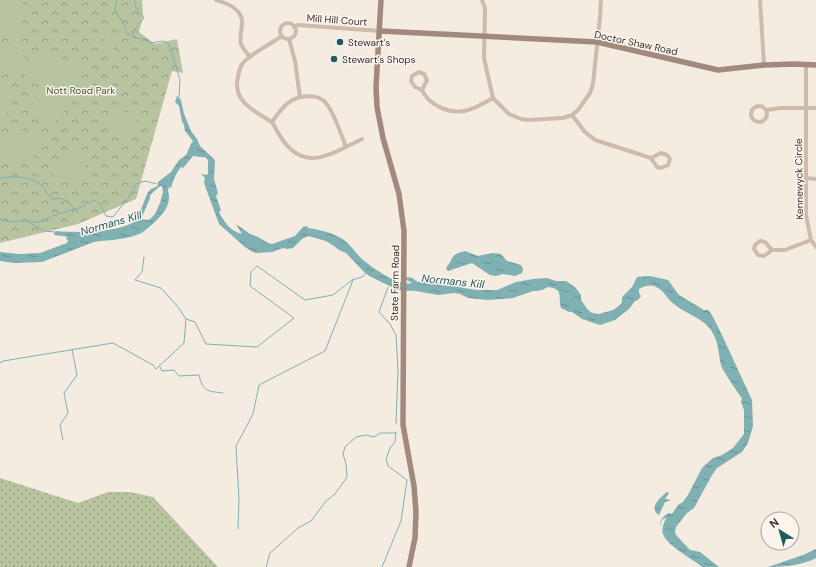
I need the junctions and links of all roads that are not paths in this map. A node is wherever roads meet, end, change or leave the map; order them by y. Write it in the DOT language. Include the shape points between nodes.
graph roads {
  1 [pos="216,0"];
  2 [pos="381,0"];
  3 [pos="482,0"];
  4 [pos="600,0"];
  5 [pos="760,0"];
  6 [pos="294,27"];
  7 [pos="380,31"];
  8 [pos="282,36"];
  9 [pos="485,36"];
  10 [pos="289,39"];
  11 [pos="597,42"];
  12 [pos="250,57"];
  13 [pos="806,64"];
  14 [pos="816,65"];
  15 [pos="764,66"];
  16 [pos="422,90"];
  17 [pos="300,96"];
  18 [pos="493,98"];
  19 [pos="806,108"];
  20 [pos="816,108"];
  21 [pos="766,110"];
  22 [pos="572,115"];
  23 [pos="272,122"];
  24 [pos="362,139"];
  25 [pos="346,147"];
  26 [pos="651,158"];
  27 [pos="806,178"];
  28 [pos="816,179"];
  29 [pos="811,240"];
  30 [pos="816,247"];
  31 [pos="772,250"];
  32 [pos="409,567"];
  1 -- 12 [label="street" via="238,11 243,24 242,45"];
  2 -- 7 [label="main road, State Farm Road"];
  3 -- 9 [label="street" via="485,8"];
  4 -- 11 [label="street"];
  5 -- 15 [label="street"];
  6 -- 7 [label="street, Mill Hill Court" via="298,25"];
  6 -- 8 [label="street, Mill Hill Court" via="290,24 283,25 280,29"];
  6 -- 10 [label="street, Mill Hill Court" via="295,34"];
  7 -- 9 [label="main road, Doctor Shaw Road"];
  7 -- 32 [label="main road, State Farm Road" via="377,107 399,194 405,241 403,425 416,512 415,538"];
  8 -- 10 [label="street"];
  8 -- 12 [label="street"];
  9 -- 11 [label="main road, Doctor Shaw Road"];
  9 -- 18 [label="street" via="484,58"];
  10 -- 17 [label="street" via="296,61"];
  11 -- 15 [label="main road, Doctor Shaw Road" via="718,70"];
  11 -- 22 [label="street" via="590,93"];
  12 -- 23 [label="street" via="239,71 238,93 250,109"];
  13 -- 14 [label="main road, Doctor Shaw Road"];
  13 -- 15 [label="main road, Doctor Shaw Road"];
  13 -- 19 [label="street, Kennewyck Circle"];
  16 -- 16 [label="street" via="427,82 426,77 422,73 417,73 412,76 411,81 415,87"];
  16 -- 18 [label="street" via="430,102 451,110 476,108"];
  17 -- 23 [label="street" via="288,102"];
  17 -- 25 [label="street" via="320,98 325,103"];
  18 -- 22 [label="street" via="509,114 521,119 555,119"];
  19 -- 20 [label="street"];
  19 -- 21 [label="street"];
  19 -- 27 [label="street, Kennewyck Circle"];
  21 -- 21 [label="street" via="763,106 756,106 751,111 752,118 762,121 766,117"];
  22 -- 26 [label="street" via="595,140"];
  23 -- 25 [label="street" via="284,142 300,156 310,159 322,158"];
  24 -- 25 [label="street"];
  26 -- 26 [label="street" via="657,167 661,168 665,167 670,159 663,153"];
  27 -- 28 [label="street"];
  27 -- 29 [label="street, Kennewyck Circle" via="806,215"];
  29 -- 30 [label="street, Kennewyck Circle"];
  29 -- 31 [label="street" via="785,250"];
}
